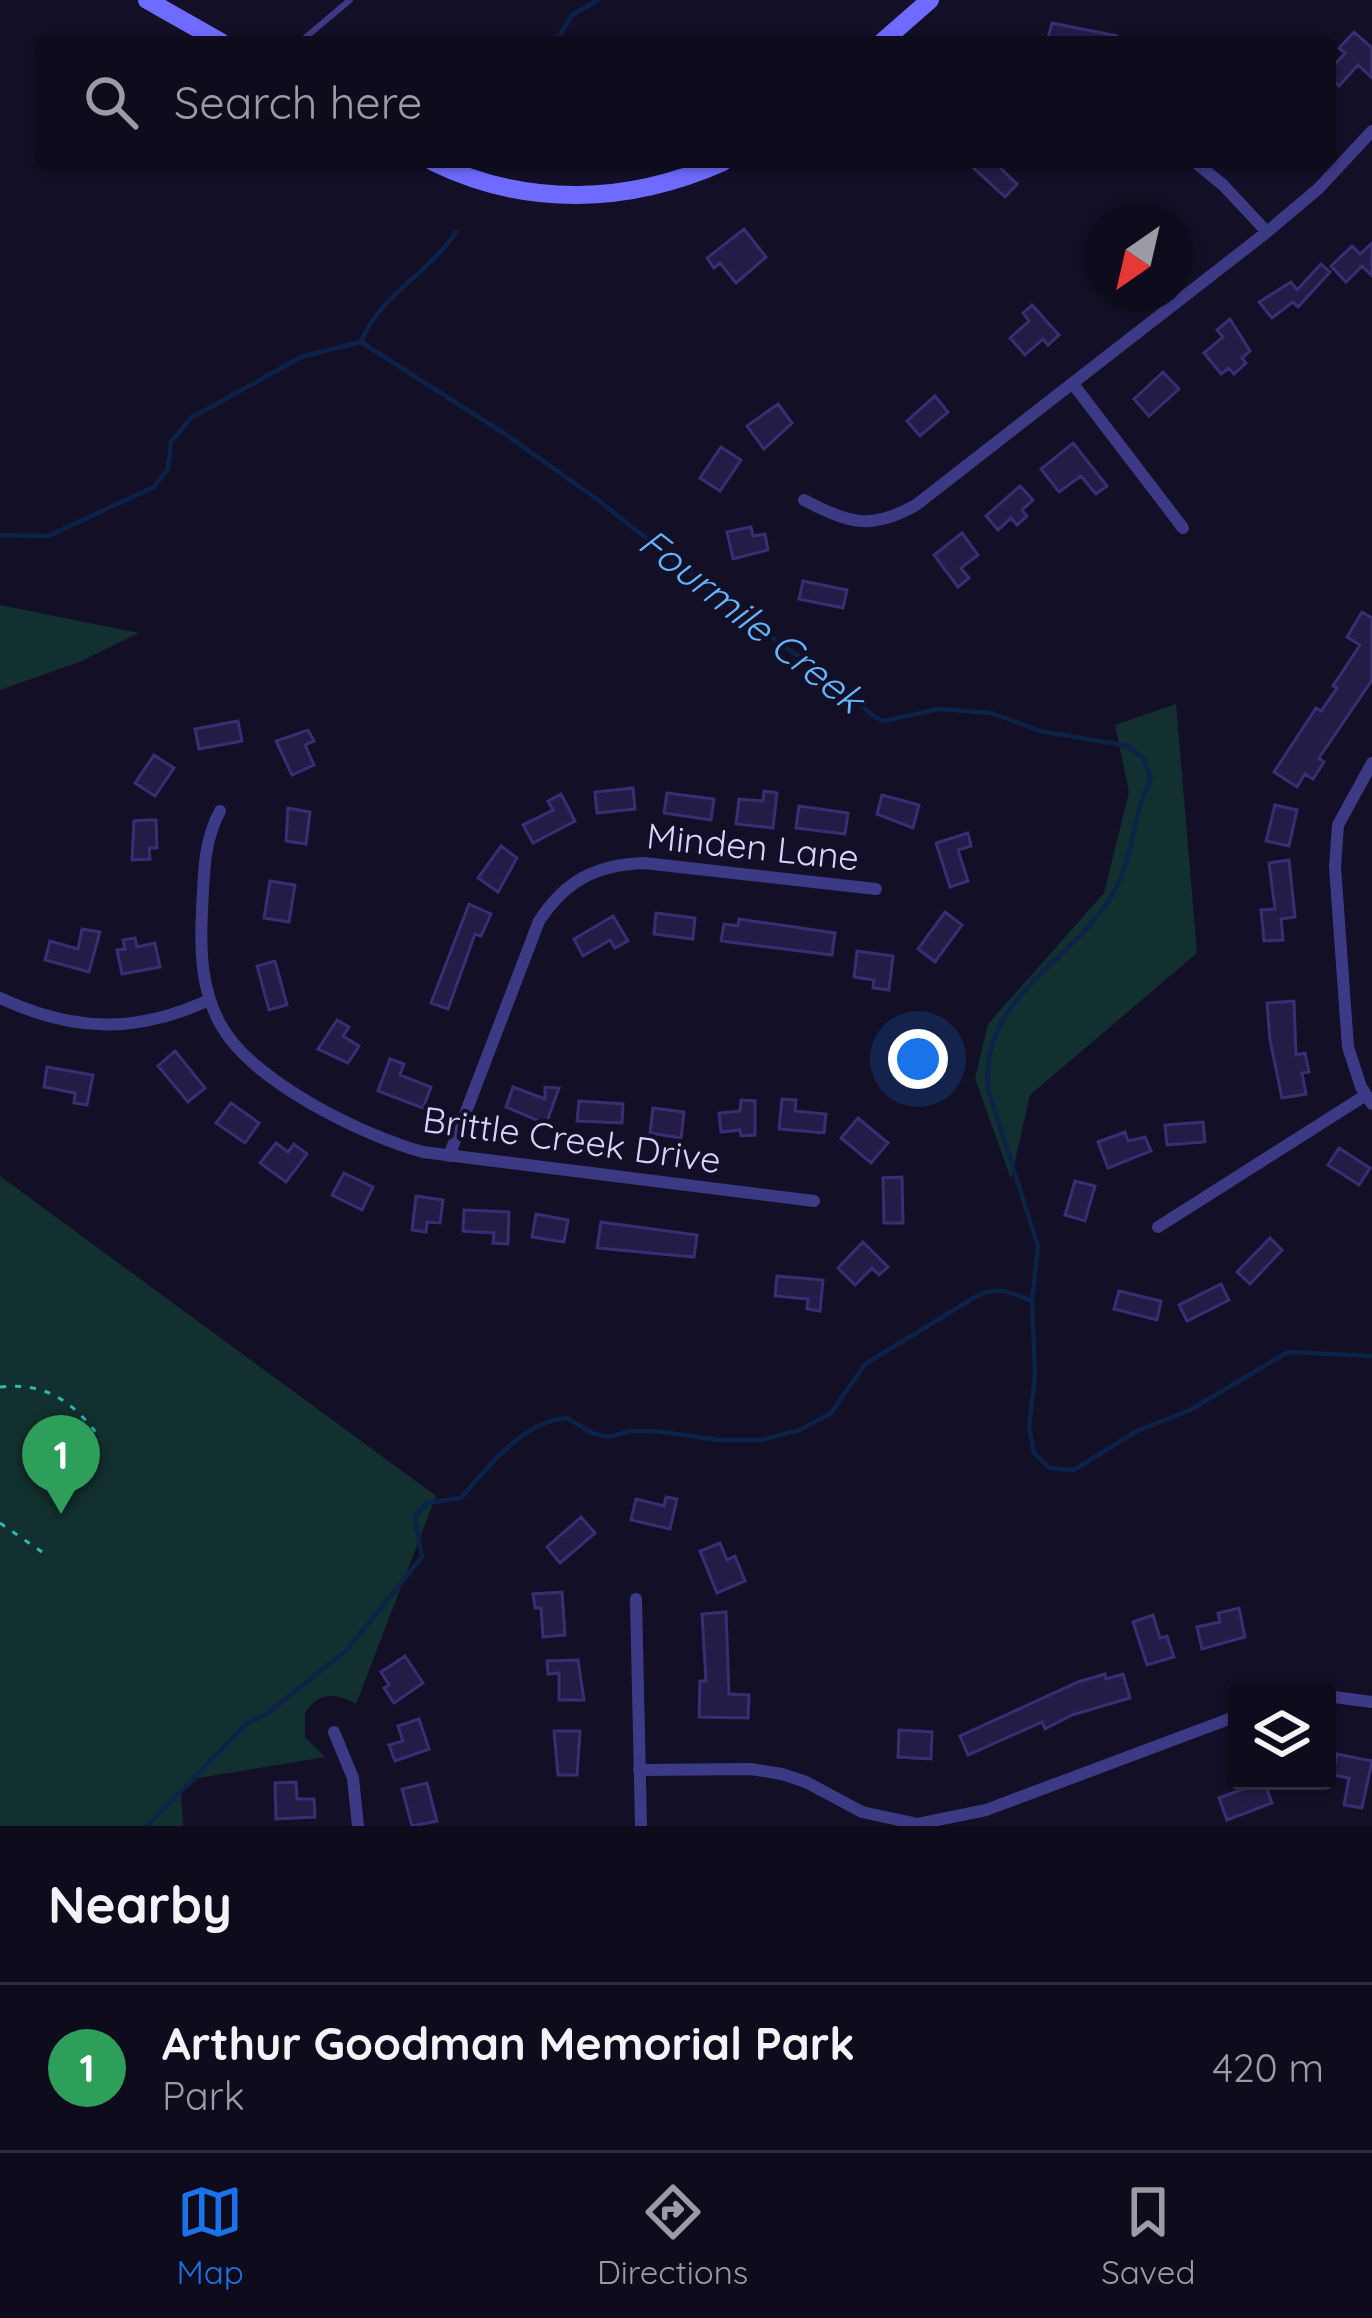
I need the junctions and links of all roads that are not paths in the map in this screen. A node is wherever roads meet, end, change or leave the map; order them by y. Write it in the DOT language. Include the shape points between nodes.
graph roads {
  1 [pos="147,0"];
  2 [pos="350,0"];
  3 [pos="930,0"];
  4 [pos="210,36"];
  5 [pos="307,36"];
  6 [pos="888,36"];
  7 [pos="1372,131"];
  8 [pos="448,168"];
  9 [pos="708,168"];
  10 [pos="1202,168"];
  11 [pos="1268,232"];
  12 [pos="1073,384"];
  13 [pos="804,500"];
  14 [pos="1184,528"];
  15 [pos="1372,763"];
  16 [pos="220,812"];
  17 [pos="876,889"];
  18 [pos="0,998"];
  19 [pos="209,1000"];
  20 [pos="1369,1100"];
  21 [pos="448,1156"];
  22 [pos="814,1201"];
  23 [pos="1158,1227"];
  24 [pos="636,1599"];
  25 [pos="1336,1697"];
  26 [pos="1372,1702"];
  27 [pos="1228,1719"];
  28 [pos="334,1732"];
  29 [pos="639,1770"];
  30 [pos="358,1826"];
  31 [pos="641,1826"];
  1 -- 4 [label="main road"];
  2 -- 5 [label="lane"];
  3 -- 6 [label="main road"];
  7 -- 11 [label="street"];
  8 -- 9 [label="main road" via="491,186 574,196 669,183"];
  10 -- 11 [label="street"];
  11 -- 12 [label="street"];
  12 -- 13 [label="street" via="896,516 854,521"];
  12 -- 14 [label="street"];
  15 -- 20 [label="street" via="1338,825 1335,867 1348,1047"];
  16 -- 19 [label="street, Brittle Creek Drive" via="205,847 201,935"];
  17 -- 21 [label="street, Minden Lane" via="644,863 580,878 539,921"];
  18 -- 19 [label="street" via="45,1017 107,1025 152,1023"];
  19 -- 21 [label="street, Brittle Creek Drive" via="235,1044 298,1093 379,1138"];
  20 -- 23 [label="street"];
  21 -- 22 [label="street, Brittle Creek Drive"];
  24 -- 29 [label="street"];
  25 -- 26 [label="street"];
  27 -- 29 [label="street" via="986,1810 919,1824 862,1812 782,1774"];
  28 -- 30 [label="street" via="353,1778"];
  29 -- 31 [label="street"];
}
